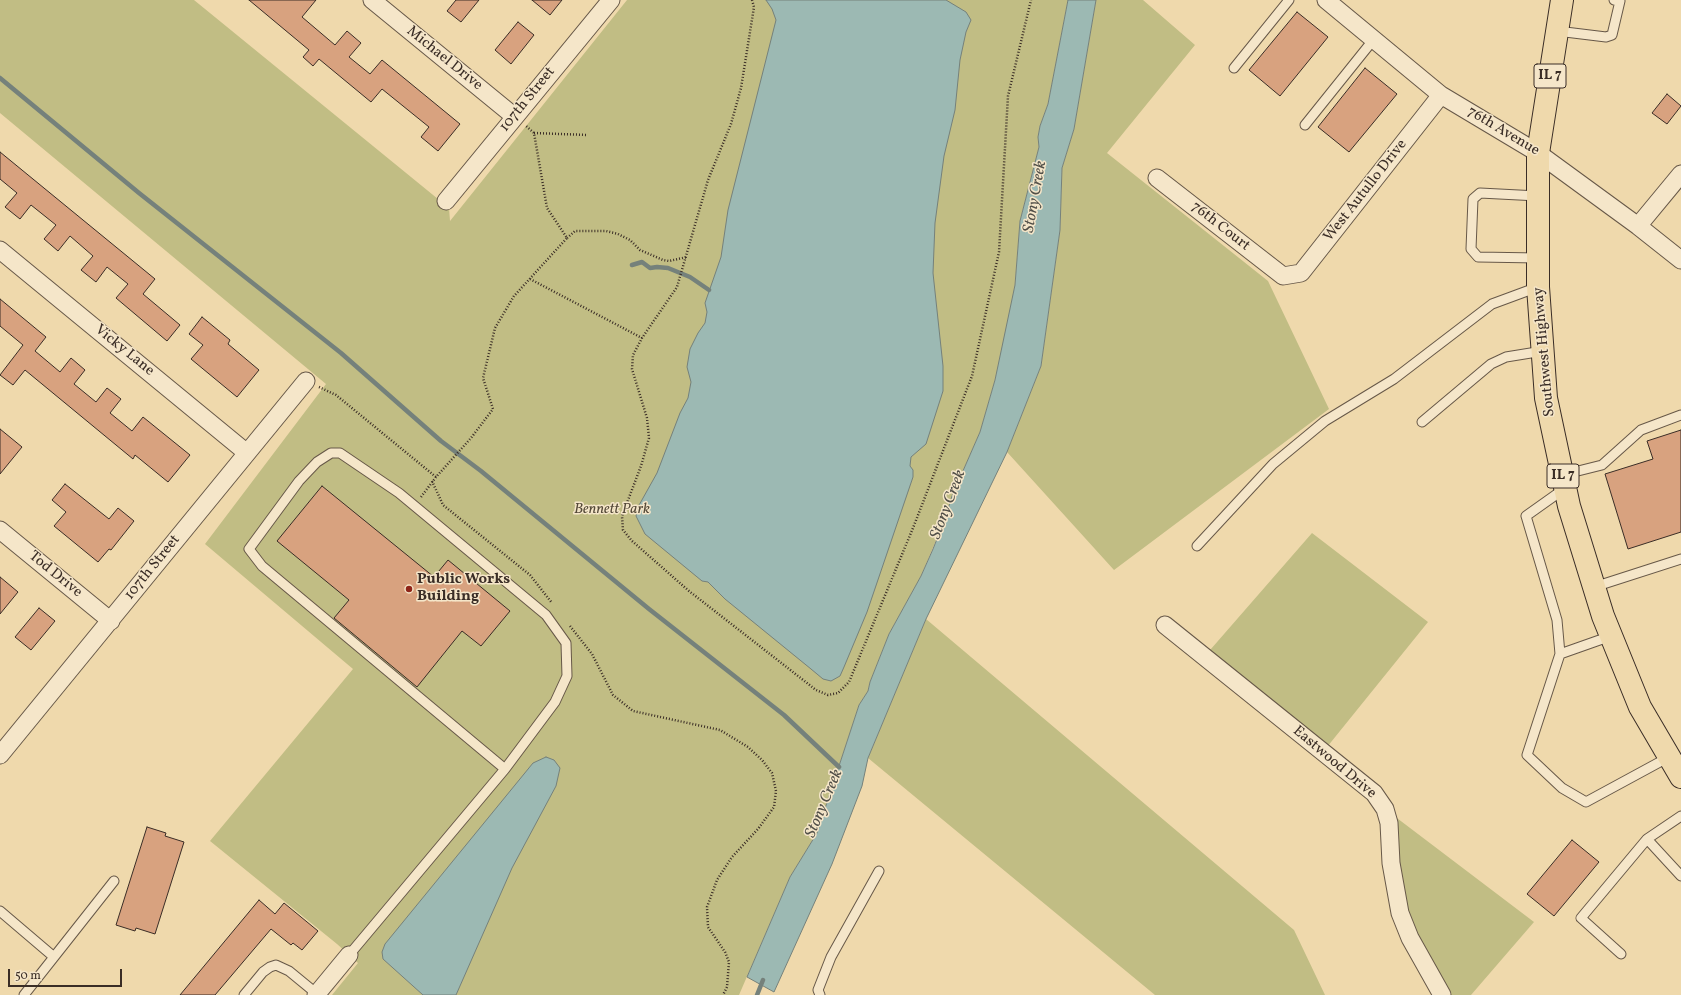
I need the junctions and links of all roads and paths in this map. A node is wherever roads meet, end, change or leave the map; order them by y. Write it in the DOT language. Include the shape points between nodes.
graph roads {
  1 [pos="372,0"];
  2 [pos="611,0"];
  3 [pos="752,0"];
  4 [pos="1031,0"];
  5 [pos="1289,0"];
  6 [pos="1326,0"];
  7 [pos="1562,0"];
  8 [pos="1620,0"];
  9 [pos="1557,31"];
  10 [pos="1374,39"];
  11 [pos="1234,68"];
  12 [pos="1442,95"];
  13 [pos="515,117"];
  14 [pos="1305,124"];
  15 [pos="534,133"];
  16 [pos="587,135"];
  17 [pos="1538,153"];
  18 [pos="1681,174"];
  19 [pos="1157,178"];
  20 [pos="1538,196"];
  21 [pos="446,201"];
  22 [pos="1638,226"];
  23 [pos="568,238"];
  24 [pos="0,250"];
  25 [pos="687,257"];
  26 [pos="1538,258"];
  27 [pos="1681,260"];
  28 [pos="1283,276"];
  29 [pos="530,279"];
  30 [pos="1538,287"];
  31 [pos="642,338"];
  32 [pos="1543,351"];
  33 [pos="306,381"];
  34 [pos="1681,415"];
  35 [pos="1422,422"];
  36 [pos="247,453"];
  37 [pos="436,477"];
  38 [pos="432,481"];
  39 [pos="1564,482"];
  40 [pos="415,506"];
  41 [pos="0,530"];
  42 [pos="1197,546"];
  43 [pos="1681,559"];
  44 [pos="1594,587"];
  45 [pos="554,605"];
  46 [pos="110,620"];
  47 [pos="568,623"];
  48 [pos="1164,625"];
  49 [pos="1611,636"];
  50 [pos="1560,654"];
  51 [pos="0,755"];
  52 [pos="1669,756"];
  53 [pos="505,769"];
  54 [pos="1681,777"];
  55 [pos="1681,816"];
  56 [pos="1647,839"];
  57 [pos="879,871"];
  58 [pos="1681,876"];
  59 [pos="114,881"];
  60 [pos="0,911"];
  61 [pos="1621,954"];
  62 [pos="349,955"];
  63 [pos="54,957"];
  64 [pos="317,994"];
  65 [pos="24,995"];
  66 [pos="244,995"];
  67 [pos="723,995"];
  68 [pos="820,995"];
  69 [pos="1442,995"];
  1 -- 13 [label="street, Michael Drive"];
  2 -- 13 [label="street, 107th Street"];
  3 -- 25 [label="path" via="754,7 741,88 731,124 708,180"];
  4 -- 31 [label="path" via="1008,96 999,252 972,376 849,682 838,693 828,695 816,690 689,591 623,530 622,516 641,466 648,438 648,418 632,369 633,356"];
  5 -- 11 [label="lane"];
  6 -- 10 [label="street, 76th Avenue"];
  7 -- 9 [label="main road, Southwest Highway / IL 7"];
  8 -- 9 [label="lane" via="1612,35 1606,37"];
  9 -- 17 [label="main road, Southwest Highway / IL 7"];
  10 -- 12 [label="street, 76th Avenue"];
  10 -- 14 [label="lane"];
  12 -- 17 [label="street, 76th Avenue"];
  12 -- 28 [label="street, West Autullo Drive" via="1301,273"];
  13 -- 15 [label="path"];
  13 -- 21 [label="street, 107th Street"];
  15 -- 16 [label="path"];
  15 -- 23 [label="path" via="547,208"];
  17 -- 20 [label="main road, Southwest Highway / IL 7"];
  17 -- 22 [label="street, 76th Avenue"];
  18 -- 22 [label="street"];
  19 -- 28 [label="street, 76th Court"];
  20 -- 26 [label="main road, Southwest Highway / IL 7"];
  20 -- 26 [label="lane" via="1480,193 1473,199 1471,248 1478,257"];
  22 -- 27 [label="street, 76th Avenue"];
  23 -- 25 [label="path" via="575,231 606,231 630,240 640,250 663,260"];
  23 -- 29 [label="path"];
  24 -- 36 [label="street, Vicky Lane"];
  25 -- 31 [label="path" via="677,287"];
  26 -- 30 [label="main road, Southwest Highway / IL 7"];
  29 -- 31 [label="path"];
  29 -- 37 [label="path" via="514,296 495,328 483,378 493,409"];
  30 -- 32 [label="main road, Southwest Highway / IL 7"];
  30 -- 42 [label="lane" via="1492,304 1394,379 1326,421 1273,464"];
  32 -- 35 [label="lane" via="1506,357 1491,364"];
  32 -- 39 [label="main road, Southwest Highway / IL 7" via="1546,398"];
  33 -- 36 [label="street, 107th Street"];
  33 -- 37 [label="path" via="336,395"];
  34 -- 39 [label="lane" via="1641,430 1602,465"];
  36 -- 46 [label="street, 107th Street"];
  37 -- 38 [label="path"];
  38 -- 40 [label="path"];
  38 -- 45 [label="path" via="443,505 530,575"];
  39 -- 44 [label="main road, Southwest Highway / IL 7"];
  39 -- 50 [label="lane" via="1526,516 1558,620"];
  40 -- 53 [label="lane" via="546,615 566,643 567,676 555,702"];
  40 -- 53 [label="lane" via="340,453 331,453 317,462 299,482 249,548 262,566"];
  41 -- 46 [label="street, Tod Drive"];
  43 -- 44 [label="lane"];
  44 -- 49 [label="main road, Southwest Highway / IL 7"];
  46 -- 51 [label="street, 107th Street"];
  47 -- 67 [label="path" via="592,654 613,695 633,711 720,730 748,747 772,773 776,791 774,808 732,857 717,880 708,907 708,927 729,962 727,987"];
  48 -- 69 [label="street, Eastwood Drive" via="1374,793 1385,809 1389,823 1391,863 1400,913 1410,938"];
  49 -- 50 [label="lane"];
  49 -- 52 [label="main road, Southwest Highway / IL 7" via="1640,707"];
  50 -- 52 [label="lane" via="1528,755 1562,788 1586,802"];
  52 -- 54 [label="main road, Southwest Highway / IL 7"];
  53 -- 62 [label="lane"];
  55 -- 56 [label="lane"];
  56 -- 58 [label="lane"];
  56 -- 61 [label="lane" via="1581,918"];
  57 -- 68 [label="lane" via="831,957 818,990"];
  59 -- 63 [label="lane"];
  60 -- 63 [label="lane"];
  62 -- 64 [label="street"];
  63 -- 65 [label="lane"];
  64 -- 66 [label="lane" via="289,971 276,965 263,972"];
}
